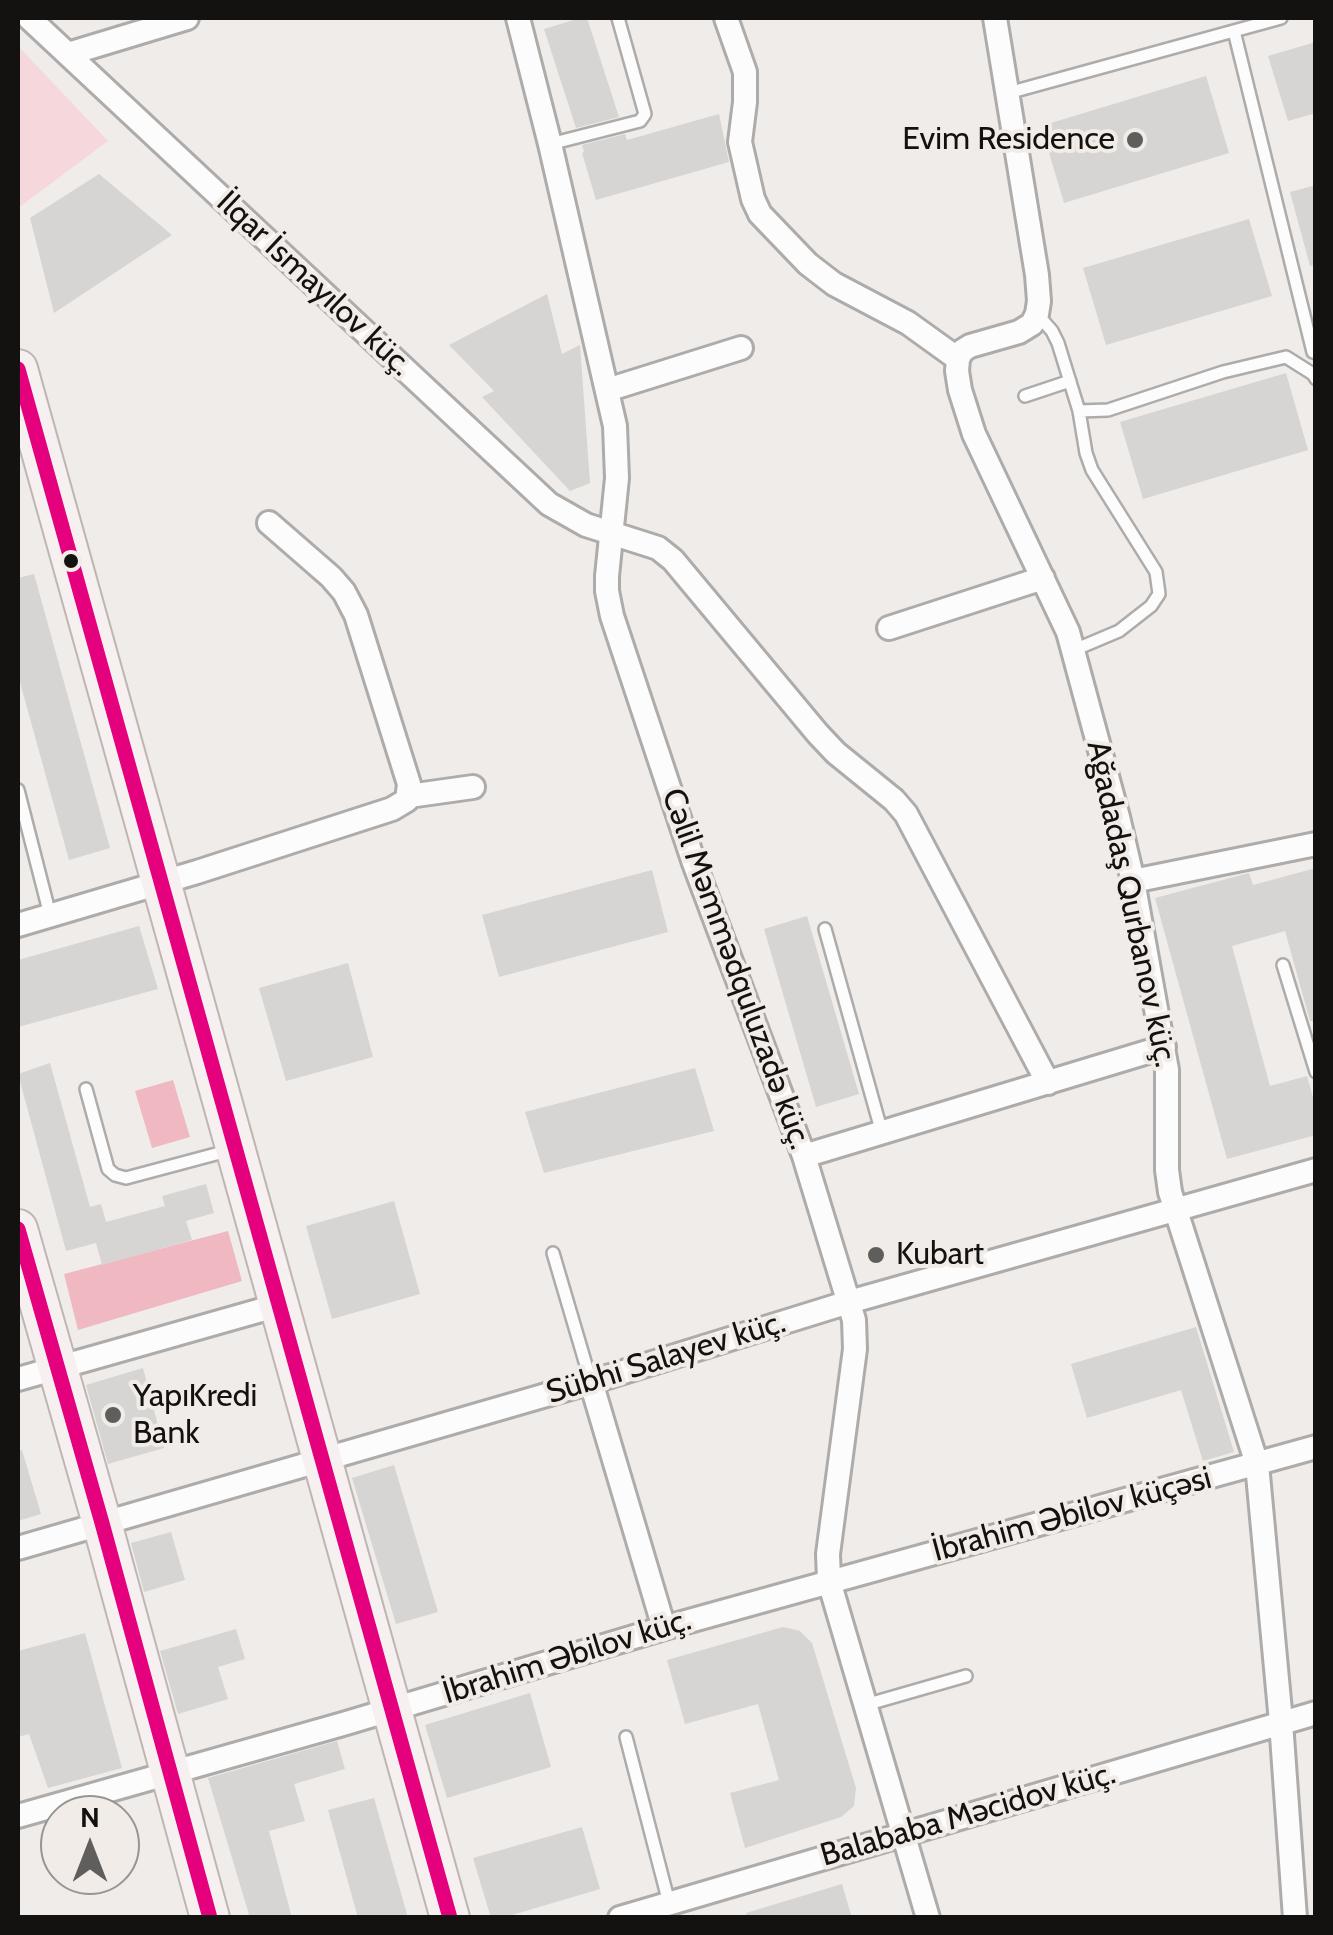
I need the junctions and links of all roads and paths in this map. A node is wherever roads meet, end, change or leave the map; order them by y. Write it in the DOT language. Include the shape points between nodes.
graph roads {
  1 [pos="29,18"];
  2 [pos="187,18"];
  3 [pos="518,18"];
  4 [pos="618,18"];
  5 [pos="726,18"];
  6 [pos="995,18"];
  7 [pos="1280,18"];
  8 [pos="1234,31"];
  9 [pos="68,54"];
  10 [pos="1008,93"];
  11 [pos="550,144"];
  12 [pos="1038,314"];
  13 [pos="740,348"];
  14 [pos="1316,354"];
  15 [pos="958,360"];
  16 [pos="18,369"];
  17 [pos="1316,379"];
  18 [pos="1070,382"];
  19 [pos="607,390"];
  20 [pos="1025,396"];
  21 [pos="1079,411"];
  22 [pos="269,524"];
  23 [pos="611,532"];
  24 [pos="1043,578"];
  25 [pos="889,628"];
  26 [pos="1074,650"];
  27 [pos="473,787"];
  28 [pos="18,790"];
  29 [pos="409,796"];
  30 [pos="1316,844"];
  31 [pos="1133,881"];
  32 [pos="161,882"];
  33 [pos="50,915"];
  34 [pos="18,925"];
  35 [pos="825,929"];
  36 [pos="1283,965"];
  37 [pos="1164,1048"];
  38 [pos="1316,1072"];
  39 [pos="1048,1083"];
  40 [pos="86,1089"];
  41 [pos="882,1133"];
  42 [pos="235,1148"];
  43 [pos="804,1156"];
  44 [pos="1316,1170"];
  45 [pos="1176,1211"];
  46 [pos="18,1229"];
  47 [pos="553,1253"];
  48 [pos="849,1302"];
  49 [pos="279,1305"];
  50 [pos="58,1368"];
  51 [pos="18,1379"];
  52 [pos="591,1382"];
  53 [pos="1316,1448"];
  54 [pos="322,1460"];
  55 [pos="1257,1464"];
  56 [pos="102,1523"];
  57 [pos="18,1548"];
  58 [pos="829,1582"];
  59 [pos="664,1628"];
  60 [pos="966,1676"];
  61 [pos="865,1705"];
  62 [pos="392,1710"];
  63 [pos="1316,1713"];
  64 [pos="1282,1722"];
  65 [pos="626,1737"];
  66 [pos="171,1772"];
  67 [pos="18,1816"];
  68 [pos="904,1834"];
  69 [pos="668,1903"];
  70 [pos="631,1916"];
  71 [pos="210,1918"];
  72 [pos="450,1918"];
  73 [pos="928,1918"];
  74 [pos="1296,1918"];
  1 -- 9 [label="street, İlqar İsmayılov küç."];
  2 -- 9 [label="street"];
  3 -- 11 [label="street, Cəlil Məmmədquluzadə küç."];
  4 -- 11 [label="lane" via="645,114 640,121"];
  5 -- 15 [label="street" via="745,72 740,142 760,214 834,284"];
  6 -- 10 [label="street"];
  7 -- 8 [label="lane"];
  8 -- 10 [label="lane"];
  8 -- 14 [label="lane"];
  9 -- 23 [label="street, İlqar İsmayılov küç." via="548,504"];
  10 -- 12 [label="street"];
  11 -- 19 [label="street, Cəlil Məmmədquluzadə küç."];
  12 -- 15 [label="street" via="1019,332 970,346"];
  12 -- 18 [label="lane" via="1052,331"];
  13 -- 19 [label="street"];
  15 -- 24 [label="street, Ağadadaş Qurbanov küç." via="974,434"];
  16 -- 32 [label="main road"];
  17 -- 21 [label="lane" via="1286,357 1108,410"];
  18 -- 20 [label="lane"];
  18 -- 21 [label="lane"];
  19 -- 23 [label="street, Cəlil Məmmədquluzadə küç." via="616,453"];
  21 -- 26 [label="lane" via="1092,470 1156,572 1158,594 1119,631"];
  22 -- 29 [label="street" via="331,576 356,615"];
  23 -- 39 [label="street, İlqar İsmayılov küç." via="673,560 818,734 906,814"];
  23 -- 43 [label="street, Cəlil Məmmədquluzadə küç." via="612,616 694,862"];
  24 -- 25 [label="street"];
  24 -- 26 [label="street, Ağadadaş Qurbanov küç."];
  26 -- 31 [label="street, Ağadadaş Qurbanov küç."];
  27 -- 29 [label="street"];
  28 -- 33 [label="lane"];
  29 -- 32 [label="street" via="392,809"];
  30 -- 31 [label="street"];
  31 -- 37 [label="street, Ağadadaş Qurbanov küç."];
  32 -- 33 [label="street"];
  32 -- 42 [label="main road"];
  33 -- 34 [label="street"];
  35 -- 41 [label="lane"];
  36 -- 38 [label="lane"];
  37 -- 39 [label="street"];
  37 -- 45 [label="street, Ağadadaş Qurbanov küç." via="1167,1170"];
  39 -- 41 [label="street"];
  40 -- 42 [label="lane" via="115,1175 126,1178"];
  41 -- 43 [label="street"];
  42 -- 49 [label="main road"];
  43 -- 48 [label="street, Cəlil Məmmədquluzadə küç."];
  44 -- 45 [label="street, Sübhi Salayev küç."];
  45 -- 48 [label="street, Sübhi Salayev küç."];
  45 -- 55 [label="street, Ağadadaş Qurbanov küç."];
  46 -- 50 [label="main road"];
  47 -- 52 [label="lane"];
  48 -- 52 [label="street, Sübhi Salayev küç."];
  48 -- 58 [label="street, Cəlil Məmmədquluzadə küç." via="854,1349"];
  49 -- 50 [label="street"];
  49 -- 54 [label="main road"];
  50 -- 51 [label="street"];
  50 -- 56 [label="main road"];
  52 -- 54 [label="street, Sübhi Salayev küç."];
  52 -- 59 [label="street"];
  53 -- 55 [label="street, İbrahim Əbilov küçəsi"];
  54 -- 56 [label="street, Sübhi Salayev küç."];
  54 -- 62 [label="main road"];
  55 -- 58 [label="street, İbrahim Əbilov küçəsi"];
  55 -- 64 [label="street, Ağadadaş Qurbanov küç."];
  56 -- 57 [label="street, Sübhi Salayev küç."];
  56 -- 66 [label="main road"];
  58 -- 59 [label="street, İbrahim Əbilov küç."];
  58 -- 61 [label="street, Cəlil Məmmədquluzadə küç."];
  59 -- 62 [label="street, İbrahim Əbilov küç."];
  60 -- 61 [label="lane"];
  61 -- 68 [label="street, Cəlil Məmmədquluzadə küç."];
  62 -- 66 [label="street, İbrahim Əbilov küç."];
  62 -- 72 [label="main road"];
  63 -- 64 [label="street, Balababa Məcidov küç."];
  64 -- 68 [label="street, Balababa Məcidov küç."];
  64 -- 74 [label="street, Ağadadaş Qurbanov küç."];
  65 -- 69 [label="lane"];
  66 -- 67 [label="street, İbrahim Əbilov küç."];
  66 -- 71 [label="main road"];
  68 -- 69 [label="street, Balababa Məcidov küç."];
  68 -- 73 [label="street, Cəlil Məmmədquluzadə küç."];
  69 -- 70 [label="street, Balababa Məcidov küç."];
}
